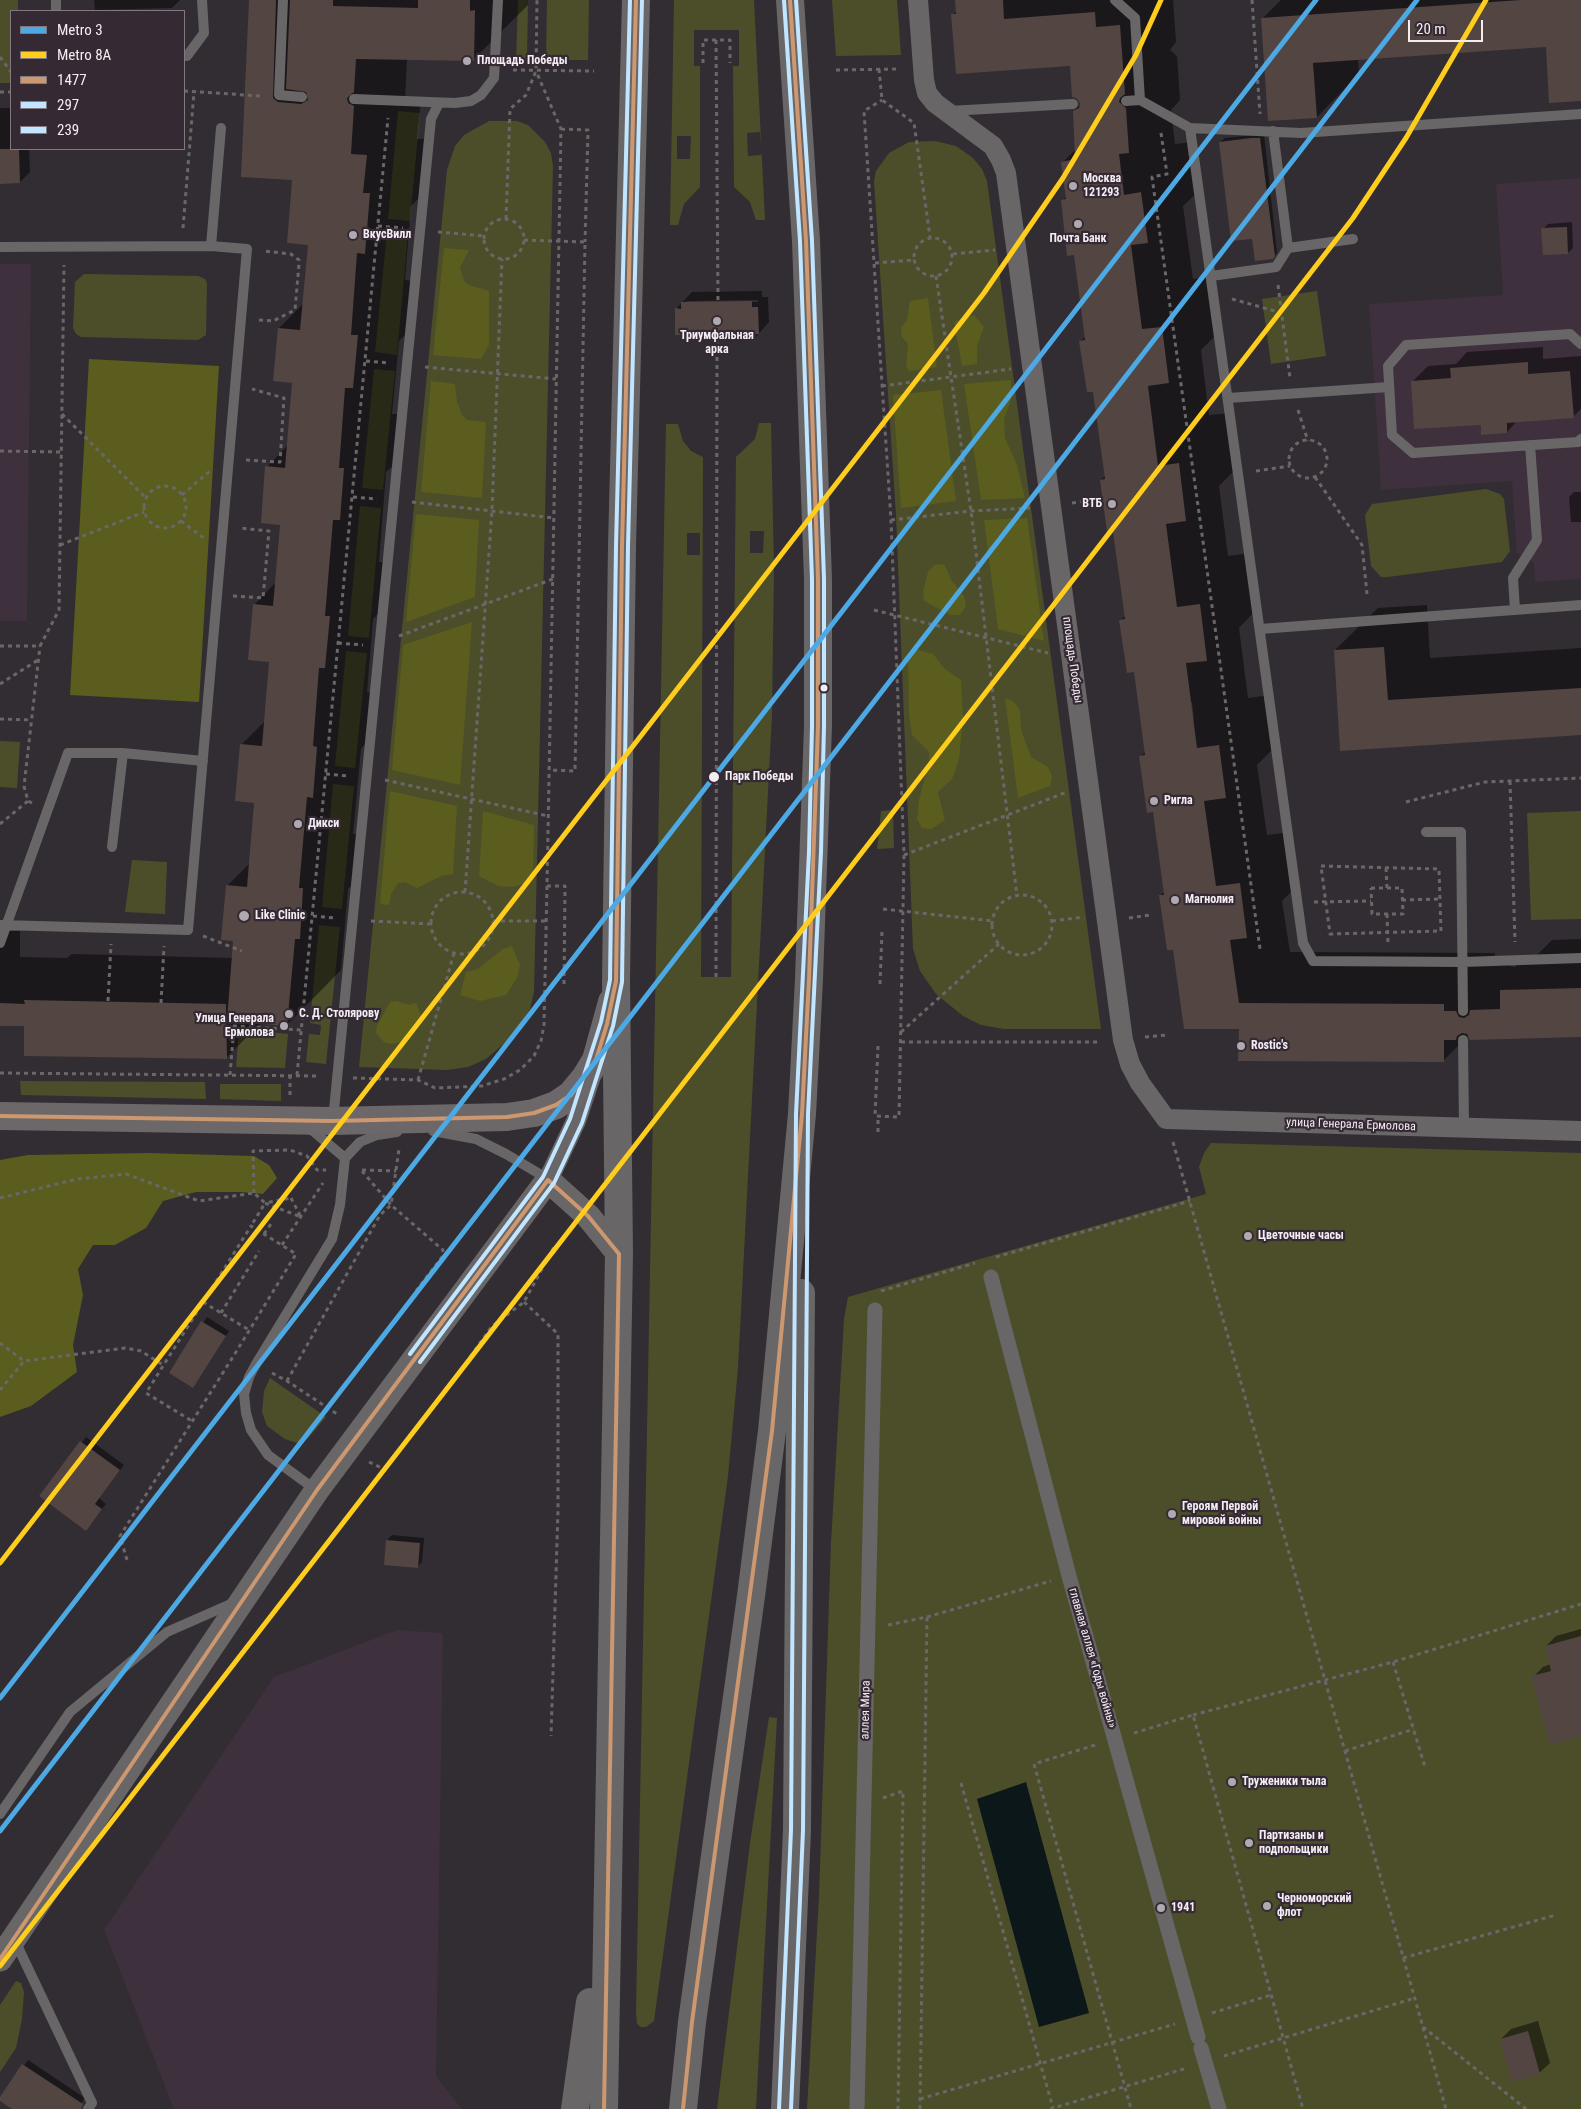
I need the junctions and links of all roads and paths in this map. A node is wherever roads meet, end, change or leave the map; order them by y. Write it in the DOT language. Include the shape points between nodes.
graph roads {
  1 [pos="202,0"];
  2 [pos="284,0"];
  3 [pos="498,0"];
  4 [pos="537,0"];
  5 [pos="636,0"];
  6 [pos="790,0"];
  7 [pos="918,0"];
  8 [pos="1115,0"];
  9 [pos="1252,0"];
  10 [pos="716,40"];
  11 [pos="185,56"];
  12 [pos="0,57"];
  13 [pos="703,63"];
  14 [pos="730,63"];
  15 [pos="879,69"];
  16 [pos="905,69"];
  17 [pos="513,70"];
  18 [pos="836,70"];
  19 [pos="10,71"];
  20 [pos="536,71"];
  21 [pos="594,71"];
  22 [pos="185,92"];
  23 [pos="194,92"];
  24 [pos="263,96"];
  25 [pos="302,97"];
  26 [pos="354,99"];
  27 [pos="390,100"];
  28 [pos="882,100"];
  29 [pos="1140,100"];
  30 [pos="1126,101"];
  31 [pos="439,103"];
  32 [pos="1073,104"];
  33 [pos="946,111"];
  34 [pos="1581,114"];
  35 [pos="221,128"];
  36 [pos="1190,128"];
  37 [pos="561,129"];
  38 [pos="1225,130"];
  39 [pos="1261,131"];
  40 [pos="1273,131"];
  41 [pos="1226,141"];
  42 [pos="1164,156"];
  43 [pos="506,219"];
  44 [pos="378,226"];
  45 [pos="409,229"];
  46 [pos="438,232"];
  47 [pos="485,236"];
  48 [pos="930,237"];
  49 [pos="1354,239"];
  50 [pos="524,240"];
  51 [pos="559,241"];
  52 [pos="585,242"];
  53 [pos="182,246"];
  54 [pos="211,246"];
  55 [pos="0,247"];
  56 [pos="64,247"];
  57 [pos="1288,248"];
  58 [pos="247,249"];
  59 [pos="999,250"];
  60 [pos="953,254"];
  61 [pos="502,259"];
  62 [pos="914,260"];
  63 [pos="875,263"];
  64 [pos="936,276"];
  65 [pos="1211,276"];
  66 [pos="1213,294"];
  67 [pos="1280,296"];
  68 [pos="718,302"];
  69 [pos="1282,313"];
  70 [pos="241,319"];
  71 [pos="717,334"];
  72 [pos="1581,344"];
  73 [pos="366,361"];
  74 [pos="396,364"];
  75 [pos="425,367"];
  76 [pos="1015,368"];
  77 [pos="499,373"];
  78 [pos="952,377"];
  79 [pos="556,379"];
  80 [pos="235,384"];
  81 [pos="882,386"];
  82 [pos="1389,387"];
  83 [pos="1293,394"];
  84 [pos="1228,398"];
  85 [pos="62,414"];
  86 [pos="1581,439"];
  87 [pos="1308,440"];
  88 [pos="1530,445"];
  89 [pos="0,451"];
  90 [pos="61,452"];
  91 [pos="228,456"];
  92 [pos="1290,466"];
  93 [pos="1238,474"];
  94 [pos="1315,477"];
  95 [pos="182,495"];
  96 [pos="352,497"];
  97 [pos="146,498"];
  98 [pos="382,499"];
  99 [pos="1093,500"];
  100 [pos="412,502"];
  101 [pos="1069,503"];
  102 [pos="1033,508"];
  103 [pos="492,510"];
  104 [pos="971,511"];
  105 [pos="144,512"];
  106 [pos="554,518"];
  107 [pos="891,520"];
  108 [pos="181,521"];
  109 [pos="223,527"];
  110 [pos="60,545"];
  111 [pos="221,551"];
  112 [pos="553,579"];
  113 [pos="1367,594"];
  114 [pos="217,595"];
  115 [pos="485,605"];
  116 [pos="1581,605"];
  117 [pos="874,610"];
  118 [pos="1515,610"];
  119 [pos="894,615"];
  120 [pos="1260,629"];
  121 [pos="399,636"];
  122 [pos="986,638"];
  123 [pos="338,643"];
  124 [pos="0,646"];
  125 [pos="40,646"];
  126 [pos="368,646"];
  127 [pos="1053,655"];
  128 [pos="39,660"];
  129 [pos="0,684"];
  130 [pos="0,719"];
  131 [pos="32,720"];
  132 [pos="123,753"];
  133 [pos="203,761"];
  134 [pos="549,770"];
  135 [pos="326,774"];
  136 [pos="355,776"];
  137 [pos="1581,778"];
  138 [pos="385,780"];
  139 [pos="1510,781"];
  140 [pos="1071,790"];
  141 [pos="472,797"];
  142 [pos="28,801"];
  143 [pos="1406,802"];
  144 [pos="47,808"];
  145 [pos="1006,815"];
  146 [pos="548,816"];
  147 [pos="0,824"];
  148 [pos="1426,832"];
  149 [pos="112,847"];
  150 [pos="904,855"];
  151 [pos="1386,868"];
  152 [pos="547,886"];
  153 [pos="1387,888"];
  154 [pos="465,892"];
  155 [pos="1017,896"];
  156 [pos="1462,898"];
  157 [pos="1440,899"];
  158 [pos="1371,900"];
  159 [pos="1402,900"];
  160 [pos="1326,902"];
  161 [pos="1298,903"];
  162 [pos="883,909"];
  163 [pos="904,910"];
  164 [pos="1107,913"];
  165 [pos="1387,914"];
  166 [pos="313,916"];
  167 [pos="341,919"];
  168 [pos="371,921"];
  169 [pos="493,921"];
  170 [pos="546,921"];
  171 [pos="993,921"];
  172 [pos="1052,921"];
  173 [pos="431,924"];
  174 [pos="2,925"];
  175 [pos="112,928"];
  176 [pos="164,930"];
  177 [pos="188,930"];
  178 [pos="882,931"];
  179 [pos="1388,932"];
  180 [pos="0,942"];
  181 [pos="999,944"];
  182 [pos="1260,949"];
  183 [pos="242,950"];
  184 [pos="454,953"];
  185 [pos="1581,958"];
  186 [pos="1515,960"];
  187 [pos="1388,962"];
  188 [pos="1463,962"];
  189 [pos="716,977"];
  190 [pos="616,981"];
  191 [pos="880,984"];
  192 [pos="564,985"];
  193 [pos="108,1001"];
  194 [pos="160,1003"];
  195 [pos="1463,1010"];
  196 [pos="302,1030"];
  197 [pos="902,1032"];
  198 [pos="1167,1035"];
  199 [pos="1140,1038"];
  200 [pos="1463,1040"];
  201 [pos="901,1042"];
  202 [pos="1106,1042"];
  203 [pos="878,1046"];
  204 [pos="596,1060"];
  205 [pos="0,1073"];
  206 [pos="230,1075"];
  207 [pos="290,1075"];
  208 [pos="297,1075"];
  209 [pos="325,1076"];
  210 [pos="352,1078"];
  211 [pos="418,1080"];
  212 [pos="290,1111"];
  213 [pos="802,1114"];
  214 [pos="0,1116"];
  215 [pos="878,1116"];
  216 [pos="1166,1119"];
  217 [pos="332,1121"];
  218 [pos="1464,1128"];
  219 [pos="1581,1131"];
  220 [pos="878,1132"];
  221 [pos="400,1147"];
  222 [pos="345,1158"];
  223 [pos="396,1171"];
  224 [pos="548,1180"];
  225 [pos="254,1193"];
  226 [pos="0,1198"];
  227 [pos="1190,1202"];
  228 [pos="265,1203"];
  229 [pos="390,1205"];
  230 [pos="301,1217"];
  231 [pos="271,1224"];
  232 [pos="251,1226"];
  233 [pos="264,1234"];
  234 [pos="282,1245"];
  235 [pos="554,1247"];
  236 [pos="259,1251"];
  237 [pos="619,1254"];
  238 [pos="995,1257"];
  239 [pos="977,1263"];
  240 [pos="991,1277"];
  241 [pos="416,1291"];
  242 [pos="874,1292"];
  243 [pos="203,1302"];
  244 [pos="524,1302"];
  245 [pos="875,1310"];
  246 [pos="221,1313"];
  247 [pos="249,1330"];
  248 [pos="0,1343"];
  249 [pos="470,1357"];
  250 [pos="24,1361"];
  251 [pos="164,1366"];
  252 [pos="272,1373"];
  253 [pos="287,1381"];
  254 [pos="0,1390"];
  255 [pos="337,1414"];
  256 [pos="192,1421"];
  257 [pos="366,1460"];
  258 [pos="386,1470"];
  259 [pos="317,1490"];
  260 [pos="127,1560"];
  261 [pos="1069,1576"];
  262 [pos="243,1599"];
  263 [pos="1581,1604"];
  264 [pos="927,1617"];
  265 [pos="868,1629"];
  266 [pos="1393,1662"];
  267 [pos="1325,1679"];
  268 [pos="1193,1715"];
  269 [pos="1414,1729"];
  270 [pos="551,1736"];
  271 [pos="1115,1739"];
  272 [pos="1346,1751"];
  273 [pos="1425,1767"];
  274 [pos="961,1783"];
  275 [pos="903,1791"];
  276 [pos="0,1814"];
  277 [pos="609,1841"];
  278 [pos="1556,1915"];
  279 [pos="7,1949"];
  280 [pos="1404,1958"];
  281 [pos="1271,1994"];
  282 [pos="1414,1998"];
  283 [pos="1193,2019"];
  284 [pos="1423,2027"];
  285 [pos="1283,2038"];
  286 [pos="1113,2044"];
  287 [pos="1202,2049"];
  288 [pos="1040,2064"];
  289 [pos="1125,2086"];
  290 [pos="920,2099"];
  291 [pos="88,2109"];
  292 [pos="574,2109"];
  293 [pos="604,2109"];
  294 [pos="683,2109"];
  295 [pos="785,2109"];
  296 [pos="857,2109"];
  297 [pos="898,2109"];
  298 [pos="920,2109"];
  299 [pos="1052,2109"];
  300 [pos="1131,2109"];
  301 [pos="1219,2109"];
  302 [pos="1303,2109"];
  303 [pos="1446,2109"];
  304 [pos="1526,2109"];
  1 -- 11 [label="lane" via="204,33"];
  2 -- 25 [label="lane" via="279,95"];
  3 -- 31 [label="lane" via="496,68 490,87 471,101"];
  4 -- 20 [label="path"];
  5 -- 190 [label="main road" via="622,546"];
  6 -- 213 [label="main road" via="806,241 818,579 815,842"];
  7 -- 33 [label="street, площадь Победы" via="927,93"];
  8 -- 29 [label="lane" via="1135,18"];
  9 -- 39 [label="path"];
  10 -- 13 [label="path" via="703,40"];
  10 -- 14 [label="path" via="730,40"];
  10 -- 68 [label="path"];
  12 -- 19 [label="path"];
  15 -- 16 [label="path"];
  15 -- 18 [label="path"];
  15 -- 28 [label="path"];
  17 -- 20 [label="path"];
  20 -- 21 [label="path"];
  20 -- 37 [label="path"];
  20 -- 43 [label="path" via="526,95 510,109"];
  22 -- 23 [label="path"];
  23 -- 24 [label="path"];
  23 -- 53 [label="path"];
  26 -- 27 [label="lane"];
  27 -- 31 [label="lane"];
  27 -- 44 [label="path"];
  28 -- 48 [label="path" via="914,124"];
  28 -- 63 [label="path" via="864,111"];
  29 -- 30 [label="lane"];
  29 -- 36 [label="lane"];
  31 -- 217 [label="lane" via="431,119"];
  32 -- 33 [label="lane"];
  33 -- 164 [label="street, площадь Победы" via="993,146 1006,173"];
  34 -- 40 [label="lane" via="1301,133"];
  35 -- 54 [label="lane"];
  36 -- 38 [label="lane"];
  36 -- 65 [label="lane"];
  37 -- 51 [label="path"];
  37 -- 52 [label="path" via="588,130"];
  38 -- 39 [label="lane"];
  38 -- 41 [label="lane"];
  39 -- 40 [label="lane"];
  40 -- 57 [label="lane"];
  42 -- 182 [label="path" via="1167,174 1152,176"];
  43 -- 47 [label="path" via="494,222"];
  43 -- 50 [label="path" via="517,224"];
  44 -- 45 [label="path"];
  44 -- 73 [label="path"];
  46 -- 47 [label="path"];
  47 -- 61 [label="path" via="486,248"];
  48 -- 60 [label="path" via="945,241"];
  48 -- 62 [label="path" via="918,245"];
  49 -- 57 [label="lane"];
  50 -- 51 [label="path"];
  50 -- 61 [label="path" via="519,252"];
  51 -- 52 [label="path"];
  51 -- 79 [label="path"];
  52 -- 134 [label="path" via="575,771"];
  53 -- 54 [label="lane"];
  53 -- 56 [label="lane"];
  54 -- 58 [label="lane"];
  55 -- 56 [label="lane"];
  56 -- 85 [label="path"];
  57 -- 65 [label="lane" via="1276,267"];
  58 -- 70 [label="lane"];
  58 -- 70 [label="path" via="296,256 299,260 295,310 273,321"];
  59 -- 60 [label="path"];
  60 -- 64 [label="path" via="949,268"];
  61 -- 77 [label="path"];
  62 -- 63 [label="path"];
  62 -- 64 [label="path" via="924,274"];
  63 -- 81 [label="path"];
  64 -- 78 [label="path"];
  65 -- 66 [label="lane"];
  66 -- 69 [label="path"];
  66 -- 84 [label="lane"];
  67 -- 69 [label="path"];
  69 -- 83 [label="path"];
  70 -- 80 [label="lane"];
  71 -- 189 [label="path"];
  72 -- 82 [label="lane" via="1570,334 1406,345 1388,366"];
  73 -- 74 [label="path"];
  73 -- 96 [label="path"];
  75 -- 77 [label="path"];
  76 -- 78 [label="path"];
  77 -- 79 [label="path"];
  77 -- 103 [label="path"];
  78 -- 81 [label="path"];
  78 -- 104 [label="path"];
  79 -- 106 [label="path"];
  80 -- 91 [label="lane"];
  80 -- 91 [label="path" via="284,398 280,462"];
  81 -- 107 [label="path"];
  82 -- 83 [label="lane"];
  82 -- 88 [label="lane" via="1392,435 1413,453"];
  83 -- 84 [label="lane"];
  83 -- 87 [label="path"];
  84 -- 93 [label="lane"];
  85 -- 90 [label="path"];
  85 -- 97 [label="path"];
  86 -- 88 [label="lane" via="1578,442"];
  87 -- 92 [label="path" via="1297,443 1292,450"];
  87 -- 94 [label="path" via="1321,445 1326,452 1324,469"];
  88 -- 118 [label="lane" via="1537,540 1513,578"];
  89 -- 90 [label="path"];
  90 -- 110 [label="path"];
  91 -- 95 [label="path"];
  91 -- 109 [label="lane"];
  92 -- 93 [label="path"];
  92 -- 94 [label="path" via="1302,478"];
  93 -- 120 [label="lane"];
  94 -- 113 [label="path" via="1362,545"];
  95 -- 97 [label="path" via="163,486 150,492"];
  95 -- 108 [label="path" via="186,508"];
  96 -- 98 [label="path"];
  96 -- 123 [label="path"];
  97 -- 105 [label="path"];
  99 -- 101 [label="path"];
  100 -- 103 [label="path"];
  102 -- 104 [label="path"];
  103 -- 106 [label="path"];
  103 -- 115 [label="path"];
  104 -- 107 [label="path"];
  104 -- 122 [label="path"];
  105 -- 108 [label="path" via="156,527 170,528"];
  105 -- 110 [label="path"];
  106 -- 112 [label="path"];
  107 -- 119 [label="path"];
  108 -- 111 [label="path"];
  109 -- 111 [label="lane"];
  109 -- 114 [label="path" via="269,531 263,598"];
  110 -- 125 [label="path" via="59,610"];
  111 -- 114 [label="lane"];
  112 -- 115 [label="path"];
  112 -- 134 [label="path"];
  114 -- 133 [label="lane"];
  115 -- 121 [label="path"];
  115 -- 141 [label="path"];
  116 -- 118 [label="lane"];
  117 -- 119 [label="path"];
  118 -- 120 [label="lane"];
  119 -- 122 [label="path"];
  119 -- 150 [label="path"];
  120 -- 161 [label="lane"];
  122 -- 127 [label="path"];
  122 -- 145 [label="path"];
  123 -- 126 [label="path"];
  123 -- 135 [label="path"];
  124 -- 125 [label="path"];
  125 -- 128 [label="path"];
  128 -- 129 [label="path"];
  128 -- 131 [label="path"];
  130 -- 131 [label="path"];
  131 -- 142 [label="path" via="24,786"];
  132 -- 133 [label="lane"];
  132 -- 144 [label="lane" via="68,753"];
  132 -- 149 [label="lane"];
  133 -- 177 [label="lane"];
  134 -- 146 [label="path"];
  135 -- 136 [label="path"];
  135 -- 166 [label="path"];
  137 -- 139 [label="path"];
  138 -- 141 [label="path"];
  139 -- 143 [label="path" via="1485,782"];
  139 -- 186 [label="path"];
  140 -- 145 [label="path"];
  141 -- 146 [label="path"];
  141 -- 154 [label="path"];
  142 -- 144 [label="path"];
  142 -- 147 [label="path"];
  144 -- 174 [label="lane"];
  145 -- 150 [label="path"];
  145 -- 155 [label="path"];
  146 -- 152 [label="path"];
  148 -- 156 [label="lane" via="1461,832"];
  150 -- 163 [label="path"];
  151 -- 153 [label="path"];
  151 -- 157 [label="path" via="1439,869"];
  151 -- 160 [label="path" via="1321,866"];
  152 -- 170 [label="path"];
  152 -- 192 [label="path" via="566,886"];
  153 -- 158 [label="path" via="1371,888"];
  153 -- 159 [label="path" via="1402,888"];
  154 -- 169 [label="path" via="484,901 491,910"];
  154 -- 173 [label="path" via="456,892 440,900"];
  155 -- 171 [label="path" via="1002,903"];
  155 -- 172 [label="path" via="1037,899 1050,912"];
  156 -- 157 [label="path"];
  156 -- 188 [label="lane"];
  157 -- 159 [label="path"];
  157 -- 179 [label="path" via="1441,931"];
  158 -- 160 [label="path"];
  158 -- 165 [label="path" via="1372,914"];
  159 -- 165 [label="path" via="1403,914"];
  160 -- 161 [label="path"];
  160 -- 179 [label="path" via="1330,934"];
  161 -- 187 [label="lane" via="1303,943 1313,961"];
  162 -- 163 [label="path"];
  163 -- 171 [label="path"];
  163 -- 197 [label="path"];
  164 -- 172 [label="path"];
  164 -- 216 [label="street, площадь Победы" via="1123,1040 1140,1083"];
  165 -- 179 [label="path"];
  166 -- 167 [label="path"];
  166 -- 196 [label="path"];
  168 -- 173 [label="path"];
  169 -- 170 [label="path"];
  169 -- 184 [label="path" via="492,931 482,947 464,954"];
  170 -- 211 [label="path" via="544,1025 534,1056 520,1070 482,1086 435,1088"];
  171 -- 181 [label="path"];
  172 -- 181 [label="path" via="1052,932 1040,950 1019,955"];
  173 -- 184 [label="path" via="438,942"];
  174 -- 175 [label="lane"];
  174 -- 180 [label="lane"];
  175 -- 176 [label="lane"];
  175 -- 193 [label="path"];
  176 -- 177 [label="lane"];
  176 -- 194 [label="path"];
  177 -- 183 [label="path"];
  178 -- 191 [label="path"];
  179 -- 187 [label="path"];
  181 -- 197 [label="path"];
  184 -- 211 [label="path"];
  185 -- 186 [label="lane"];
  186 -- 188 [label="lane"];
  187 -- 188 [label="lane"];
  188 -- 195 [label="lane"];
  190 -- 204 [label="main road" via="608,1024"];
  190 -- 237 [label="main road"];
  196 -- 206 [label="path" via="234,1026"];
  196 -- 208 [label="path"];
  197 -- 201 [label="path"];
  198 -- 199 [label="path"];
  200 -- 218 [label="lane"];
  201 -- 202 [label="path"];
  201 -- 215 [label="path" via="899,1117"];
  203 -- 215 [label="path" via="875,1116"];
  204 -- 217 [label="main road" via="571,1095 534,1113 507,1117"];
  204 -- 224 [label="street" via="576,1121"];
  205 -- 206 [label="path"];
  206 -- 207 [label="path"];
  207 -- 208 [label="path"];
  207 -- 212 [label="path"];
  208 -- 209 [label="path"];
  210 -- 211 [label="path"];
  212 -- 214 [label="main road"];
  212 -- 217 [label="main road"];
  212 -- 222 [label="lane"];
  213 -- 294 [label="main road" via="772,1431"];
  213 -- 295 [label="main road" via="797,1830"];
  215 -- 220 [label="path"];
  216 -- 218 [label="street, улица Генерала Ермолова"];
  216 -- 227 [label="path"];
  218 -- 219 [label="street, улица Генерала Ермолова"];
  221 -- 223 [label="path"];
  222 -- 224 [label="lane" via="360,1142 378,1135 416,1130 445,1132 476,1139"];
  222 -- 259 [label="lane" via="332,1239 256,1364 244,1394 251,1430 268,1455"];
  223 -- 229 [label="path"];
  223 -- 229 [label="path" via="362,1170"];
  224 -- 237 [label="street" via="588,1216"];
  224 -- 259 [label="street"];
  225 -- 226 [label="path" via="199,1201 126,1174 77,1179"];
  225 -- 228 [label="path"];
  225 -- 230 [label="path" via="253,1151 290,1150 307,1156 317,1170 332,1170"];
  227 -- 238 [label="path"];
  227 -- 267 [label="path"];
  228 -- 230 [label="path"];
  228 -- 230 [label="path" via="291,1198"];
  228 -- 232 [label="path"];
  229 -- 241 [label="path" via="443,1250 442,1257"];
  229 -- 253 [label="path" via="380,1215"];
  230 -- 234 [label="path"];
  231 -- 233 [label="path"];
  232 -- 233 [label="path"];
  232 -- 243 [label="path"];
  233 -- 234 [label="path"];
  234 -- 247 [label="path" via="296,1254"];
  235 -- 244 [label="path"];
  236 -- 246 [label="path"];
  237 -- 277 [label="main road"];
  239 -- 242 [label="path"];
  240 -- 261 [label="street, главная аллея «Годы войны»"];
  243 -- 246 [label="path"];
  243 -- 251 [label="path"];
  244 -- 249 [label="path" via="492,1326"];
  244 -- 270 [label="path" via="558,1334 558,1510"];
  245 -- 265 [label="street, аллея Мира"];
  246 -- 247 [label="path"];
  247 -- 256 [label="path"];
  248 -- 250 [label="path"];
  250 -- 251 [label="path" via="124,1348 141,1351"];
  250 -- 254 [label="path"];
  251 -- 256 [label="path" via="146,1393"];
  252 -- 253 [label="path"];
  253 -- 255 [label="path"];
  256 -- 260 [label="path" via="120,1536"];
  257 -- 258 [label="path"];
  259 -- 262 [label="street"];
  261 -- 264 [label="path"];
  261 -- 271 [label="street, главная аллея «Годы войны»"];
  262 -- 276 [label="lane" via="167,1632 70,1712"];
  262 -- 279 [label="street"];
  263 -- 266 [label="path"];
  264 -- 265 [label="path"];
  264 -- 290 [label="path"];
  265 -- 296 [label="street, аллея Мира"];
  266 -- 267 [label="path"];
  266 -- 269 [label="path"];
  267 -- 268 [label="path"];
  267 -- 272 [label="path"];
  268 -- 271 [label="path"];
  268 -- 281 [label="path"];
  269 -- 272 [label="path"];
  269 -- 273 [label="path"];
  271 -- 283 [label="street, главная аллея «Годы войны»"];
  271 -- 286 [label="path" via="1034,1764"];
  272 -- 280 [label="path"];
  274 -- 288 [label="path"];
  275 -- 297 [label="path"];
  277 -- 292 [label="main road"];
  277 -- 293 [label="main road"];
  278 -- 280 [label="path"];
  279 -- 291 [label="lane" via="92,2103"];
  280 -- 282 [label="path"];
  281 -- 283 [label="path"];
  281 -- 285 [label="path"];
  282 -- 284 [label="path"];
  282 -- 285 [label="path"];
  283 -- 286 [label="path"];
  283 -- 287 [label="street, главная аллея «Годы войны»"];
  284 -- 303 [label="path"];
  284 -- 304 [label="path"];
  285 -- 287 [label="path"];
  285 -- 302 [label="path"];
  286 -- 288 [label="path"];
  286 -- 289 [label="path"];
  287 -- 289 [label="path"];
  287 -- 301 [label="street, главная аллея «Годы войны»"];
  288 -- 290 [label="path"];
  288 -- 299 [label="path"];
  289 -- 299 [label="path"];
  289 -- 300 [label="path"];
  290 -- 298 [label="path"];
}
